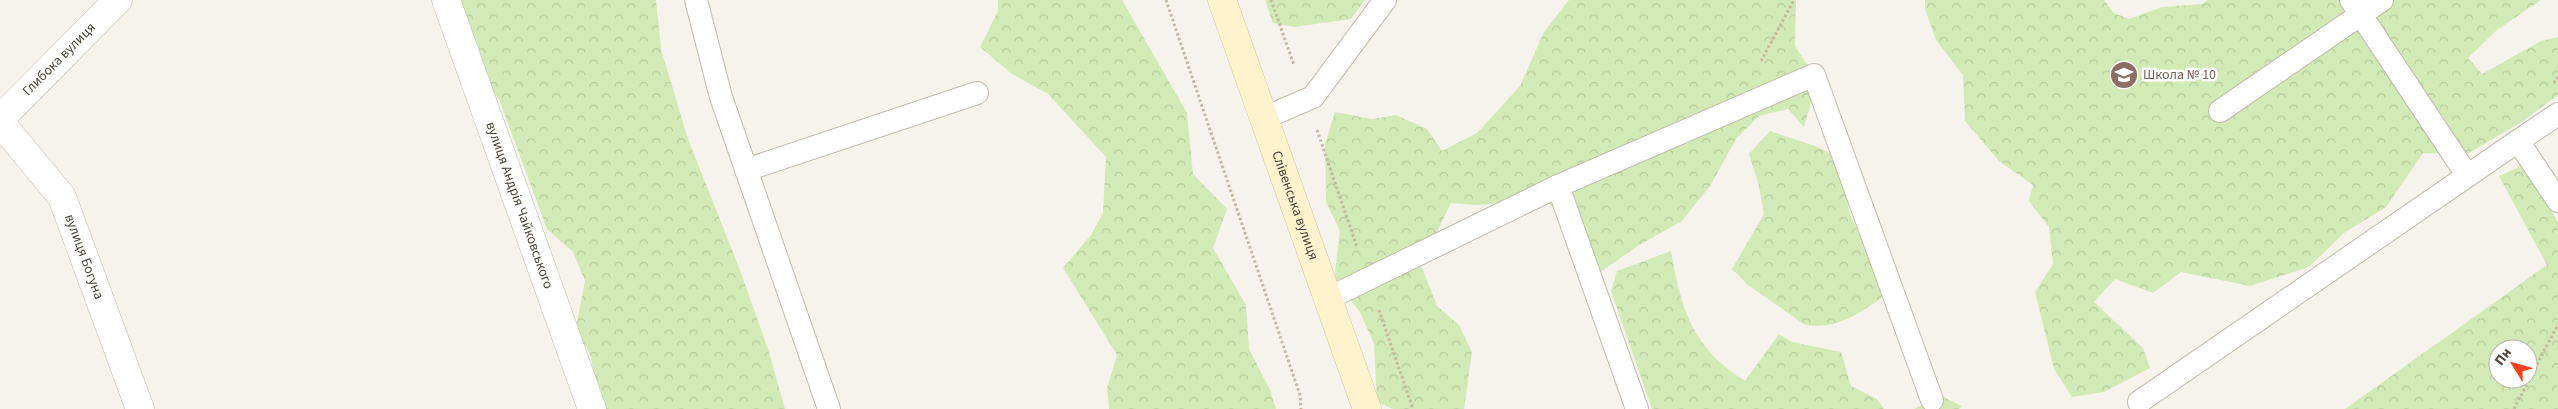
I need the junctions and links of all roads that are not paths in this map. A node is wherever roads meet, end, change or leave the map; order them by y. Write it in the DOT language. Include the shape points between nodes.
graph roads {
  1 [pos="118,0"];
  2 [pos="446,0"];
  3 [pos="696,0"];
  4 [pos="1222,0"];
  5 [pos="1386,0"];
  6 [pos="2382,0"];
  7 [pos="2356,7"];
  8 [pos="977,93"];
  9 [pos="2220,111"];
  10 [pos="2558,114"];
  11 [pos="1264,118"];
  12 [pos="0,120"];
  13 [pos="2518,141"];
  14 [pos="746,170"];
  15 [pos="2467,175"];
  16 [pos="1558,186"];
  17 [pos="2558,202"];
  18 [pos="1329,298"];
  19 [pos="1932,400"];
  20 [pos="2139,402"];
  21 [pos="140,409"];
  22 [pos="592,409"];
  23 [pos="829,409"];
  24 [pos="1367,409"];
  25 [pos="1637,409"];
  1 -- 12 [label="street, Глибока вулиця"];
  2 -- 22 [label="street, вулиця Андрія Чайковського"];
  3 -- 14 [label="lane" via="721,97"];
  4 -- 11 [label="main road, Слівенська вулиця"];
  5 -- 11 [label="lane" via="1313,97"];
  6 -- 7 [label="lane"];
  7 -- 9 [label="lane"];
  7 -- 15 [label="lane"];
  8 -- 14 [label="lane"];
  10 -- 13 [label="lane"];
  11 -- 18 [label="main road, Слівенська вулиця"];
  12 -- 21 [label="street, вулиця Богуна" via="62,197"];
  13 -- 15 [label="lane"];
  13 -- 17 [label="lane"];
  14 -- 23 [label="lane"];
  15 -- 20 [label="lane"];
  16 -- 18 [label="lane"];
  16 -- 19 [label="lane" via="1814,75"];
  16 -- 25 [label="lane"];
  18 -- 24 [label="main road, Слівенська вулиця"];
}
